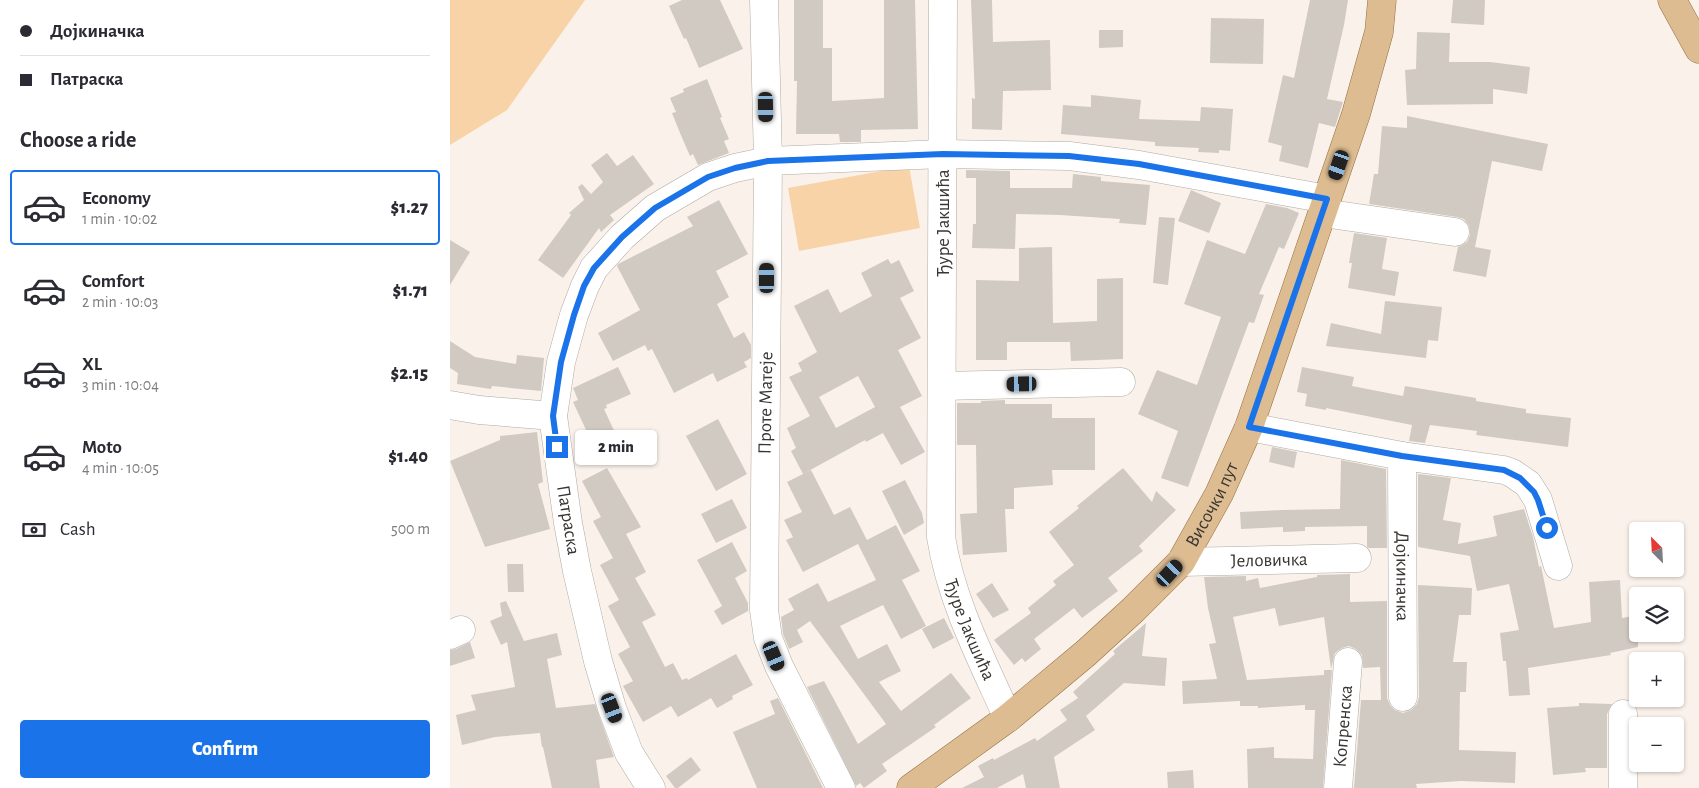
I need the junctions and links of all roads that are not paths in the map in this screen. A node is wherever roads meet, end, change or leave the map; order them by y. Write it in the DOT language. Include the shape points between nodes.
graph roads {
  1 [pos="764,0"];
  2 [pos="943,0"];
  3 [pos="1382,0"];
  4 [pos="1672,0"];
  5 [pos="1699,49"];
  6 [pos="943,154"];
  7 [pos="768,161"];
  8 [pos="1325,206"];
  9 [pos="1454,232"];
  10 [pos="1121,382"];
  11 [pos="942,386"];
  12 [pos="450,405"];
  13 [pos="553,416"];
  14 [pos="1249,427"];
  15 [pos="1402,456"];
  16 [pos="1357,558"];
  17 [pos="1181,562"];
  18 [pos="1558,566"];
  19 [pos="1348,662"];
  20 [pos="1403,697"];
  21 [pos="1622,714"];
  22 [pos="1008,718"];
  23 [pos="651,788"];
  24 [pos="841,788"];
  25 [pos="911,788"];
  26 [pos="1338,788"];
  27 [pos="1623,788"];
  1 -- 7 [label="street, Проте Матеје"];
  2 -- 6 [label="street, Ђуре Јакшића"];
  3 -- 8 [label="main road, Височки пут" via="1379,32 1369,72"];
  4 -- 5 [label="main road"];
  6 -- 7 [label="street, Патраска"];
  6 -- 8 [label="street, Патраска" via="1069,156 1139,164"];
  6 -- 11 [label="street, Ђуре Јакшића"];
  7 -- 13 [label="street, Патраска" via="708,177 682,191 655,208 594,268 571,324 561,362"];
  7 -- 24 [label="street, Проте Матеје" via="765,626 779,666"];
  8 -- 9 [label="street, Патраска"];
  8 -- 14 [label="main road, Височки пут"];
  10 -- 11 [label="street"];
  11 -- 22 [label="street, Ђуре Јакшића" via="943,554 955,598"];
  12 -- 13 [label="street"];
  13 -- 23 [label="street, Патраска" via="568,522 598,661 630,753"];
  14 -- 15 [label="street"];
  14 -- 17 [label="main road, Височки пут" via="1219,494"];
  15 -- 18 [label="street" via="1504,470 1520,478 1538,500"];
  15 -- 20 [label="street, Дојкиначка"];
  16 -- 17 [label="street, Јеловичка"];
  17 -- 22 [label="main road, Височки пут" via="1086,653"];
  19 -- 26 [label="street, Копренска"];
  21 -- 27 [label="street"];
  22 -- 25 [label="main road, Височки пут"];
}
